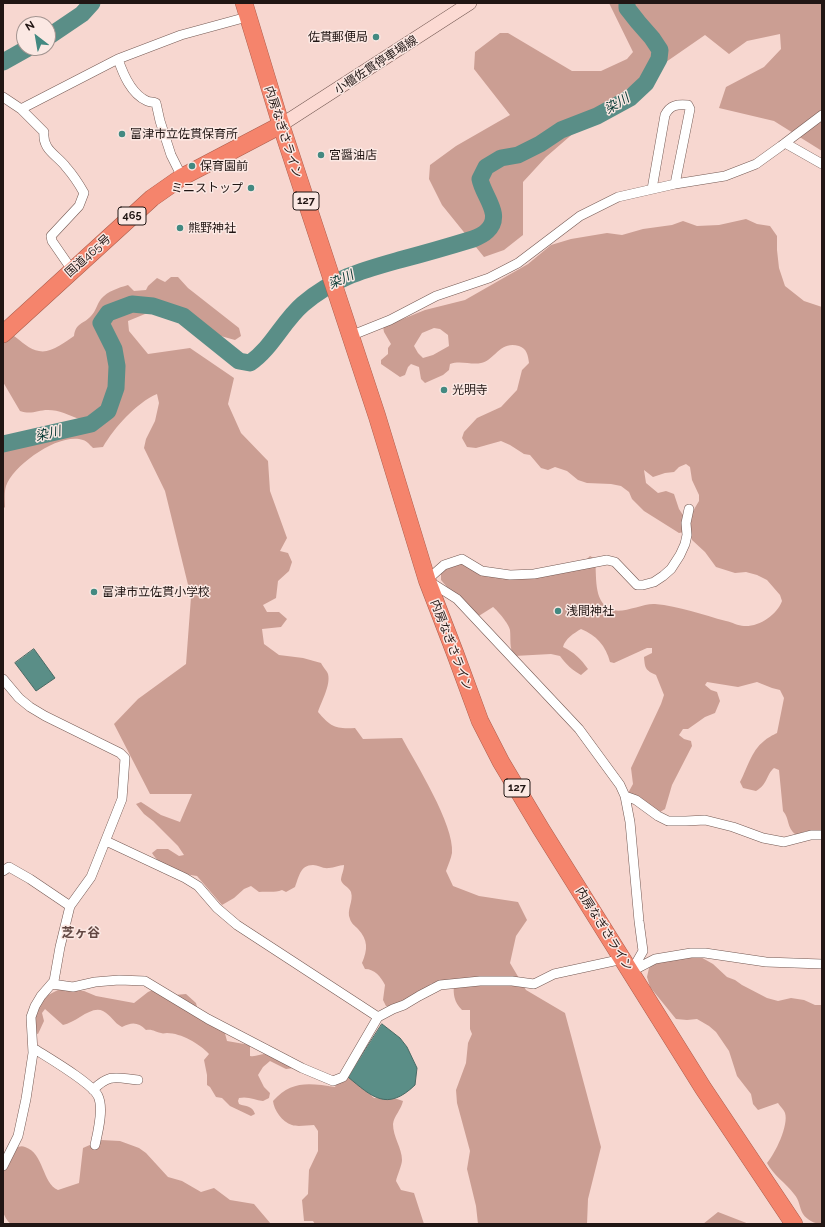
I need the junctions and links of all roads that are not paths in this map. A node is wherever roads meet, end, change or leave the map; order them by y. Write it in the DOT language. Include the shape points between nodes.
graph roads {
  1 [pos="470,3"];
  2 [pos="245,10"];
  3 [pos="118,59"];
  4 [pos="3,96"];
  5 [pos="21,109"];
  6 [pos="822,115"];
  7 [pos="281,125"];
  8 [pos="785,143"];
  9 [pos="822,164"];
  10 [pos="182,177"];
  11 [pos="675,184"];
  12 [pos="652,189"];
  13 [pos="72,270"];
  14 [pos="3,334"];
  15 [pos="350,336"];
  16 [pos="690,509"];
  17 [pos="427,580"];
  18 [pos="3,679"];
  19 [pos="625,796"];
  20 [pos="822,835"];
  21 [pos="106,841"];
  22 [pos="3,871"];
  23 [pos="70,906"];
  24 [pos="822,964"];
  25 [pos="627,966"];
  26 [pos="52,984"];
  27 [pos="378,1018"];
  28 [pos="33,1048"];
  29 [pos="138,1080"];
  30 [pos="93,1090"];
  31 [pos="95,1145"];
  32 [pos="3,1166"];
  33 [pos="794,1224"];
  1 -- 7 [label="main road, 小櫃佐貫停車場線"];
  2 -- 3 [label="street"];
  2 -- 7 [label="highway, 内房なぎさライン / 127"];
  3 -- 5 [label="street"];
  3 -- 10 [label="street" via="123,74 135,92 147,101 156,102 171,155"];
  4 -- 5 [label="street"];
  5 -- 13 [label="street" via="44,132 47,148 65,165 84,193 79,206 51,236"];
  6 -- 8 [label="street"];
  7 -- 10 [label="highway, 国道465号 / 465"];
  7 -- 15 [label="highway, 内房なぎさライン / 127"];
  8 -- 9 [label="street"];
  8 -- 11 [label="street" via="756,164 725,176"];
  10 -- 13 [label="highway, 国道465号 / 465" via="152,198"];
  11 -- 12 [label="street"];
  11 -- 12 [label="street" via="690,110 688,105 674,106 668,109 665,115"];
  12 -- 15 [label="street" via="618,197 580,216 518,262 490,278 436,296 390,320"];
  13 -- 14 [label="highway, 国道465号 / 465"];
  15 -- 17 [label="highway, 内房なぎさライン / 127"];
  16 -- 17 [label="street" via="686,523 687,535 680,555 663,576 643,585 637,584 615,562 607,560 534,574 510,575 482,571 462,559 444,565"];
  17 -- 19 [label="street" via="457,600 579,729"];
  17 -- 25 [label="highway, 内房なぎさライン / 127" via="480,721 501,762"];
  18 -- 21 [label="street" via="30,707 120,753 125,758 122,799"];
  19 -- 20 [label="street" via="636,800 668,821 705,820 784,842 805,836"];
  19 -- 25 [label="street" via="643,951"];
  21 -- 23 [label="street" via="91,878"];
  21 -- 27 [label="street" via="198,886 217,908 237,925"];
  22 -- 23 [label="street" via="9,867"];
  23 -- 26 [label="street"];
  24 -- 25 [label="street" via="766,962 691,953"];
  25 -- 27 [label="street" via="554,974 534,984 480,981 440,985"];
  25 -- 33 [label="highway, 内房なぎさライン / 127" via="703,1088"];
  26 -- 27 [label="street" via="73,986 119,980 145,982 208,1019 302,1068 333,1081 343,1077"];
  26 -- 28 [label="street" via="41,996 31,1017"];
  28 -- 30 [label="street"];
  28 -- 32 [label="street" via="18,1136"];
  29 -- 30 [label="street" via="110,1077 100,1082"];
  30 -- 31 [label="street" via="98,1096 100,1112"];
}
